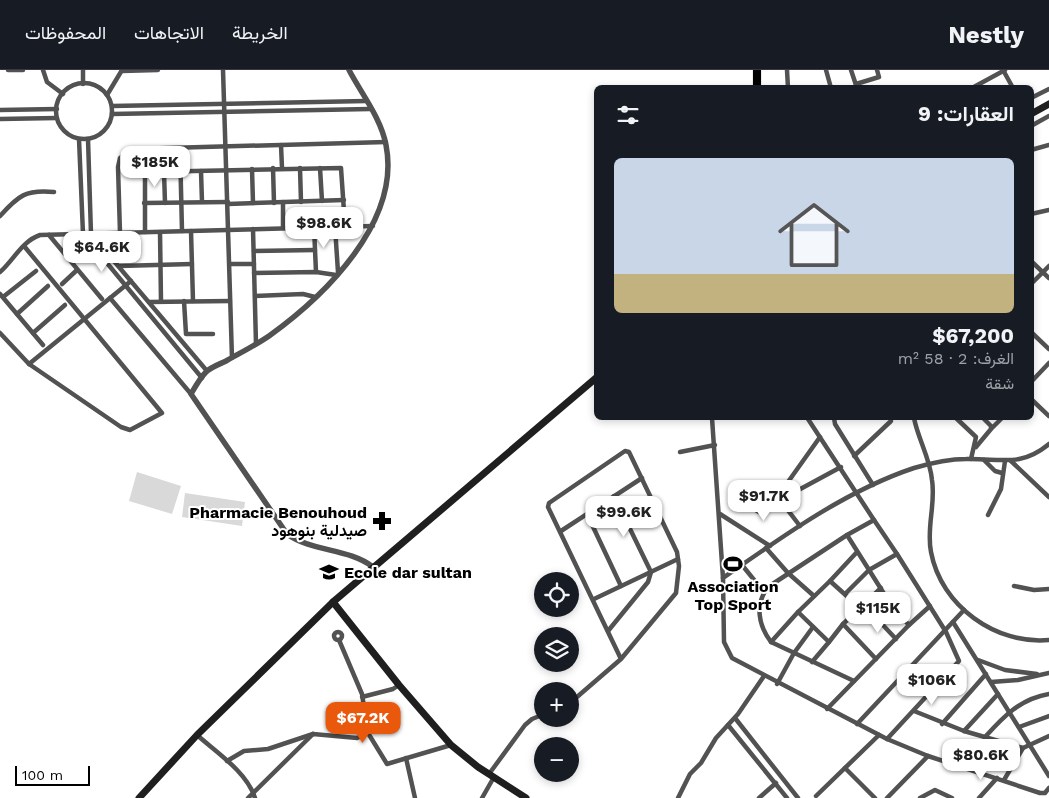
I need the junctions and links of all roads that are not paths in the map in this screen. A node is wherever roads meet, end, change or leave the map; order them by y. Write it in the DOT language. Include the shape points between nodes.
graph roads {
  1 [pos="8,70"];
  2 [pos="23,70"];
  3 [pos="43,70"];
  4 [pos="83,70"];
  5 [pos="122,70"];
  6 [pos="149,70"];
  7 [pos="158,70"];
  8 [pos="223,70"];
  9 [pos="349,70"];
  10 [pos="757,70"];
  11 [pos="787,70"];
  12 [pos="826,70"];
  13 [pos="852,70"];
  14 [pos="877,70"];
  15 [pos="1004,70"];
  16 [pos="83,84"];
  17 [pos="758,85"];
  18 [pos="788,85"];
  19 [pos="830,85"];
  20 [pos="856,85"];
  21 [pos="859,85"];
  22 [pos="977,85"];
  23 [pos="1011,85"];
  24 [pos="1049,89"];
  25 [pos="63,94"];
  26 [pos="107,95"];
  27 [pos="1034,96"];
  28 [pos="366,101"];
  29 [pos="224,104"];
  30 [pos="1049,104"];
  31 [pos="112,106"];
  32 [pos="57,108"];
  33 [pos="370,109"];
  34 [pos="0,110"];
  35 [pos="1034,112"];
  36 [pos="225,113"];
  37 [pos="112,114"];
  38 [pos="1049,116"];
  39 [pos="57,118"];
  40 [pos="0,119"];
  41 [pos="1034,124"];
  42 [pos="79,139"];
  43 [pos="88,139"];
  44 [pos="386,142"];
  45 [pos="1049,144"];
  46 [pos="281,145"];
  47 [pos="226,146"];
  48 [pos="180,148"];
  49 [pos="1034,149"];
  50 [pos="273,168"];
  51 [pos="282,168"];
  52 [pos="300,168"];
  53 [pos="320,168"];
  54 [pos="252,169"];
  55 [pos="227,170"];
  56 [pos="180,171"];
  57 [pos="201,171"];
  58 [pos="164,172"];
  59 [pos="54,192"];
  60 [pos="344,200"];
  61 [pos="322,201"];
  62 [pos="202,202"];
  63 [pos="283,202"];
  64 [pos="301,202"];
  65 [pos="165,203"];
  66 [pos="181,203"];
  67 [pos="228,203"];
  68 [pos="253,203"];
  69 [pos="274,203"];
  70 [pos="144,204"];
  71 [pos="1049,210"];
  72 [pos="1034,213"];
  73 [pos="0,216"];
  74 [pos="345,226"];
  75 [pos="373,226"];
  76 [pos="314,227"];
  77 [pos="335,227"];
  78 [pos="284,228"];
  79 [pos="253,229"];
  80 [pos="229,230"];
  81 [pos="182,231"];
  82 [pos="192,231"];
  83 [pos="145,232"];
  84 [pos="160,232"];
  85 [pos="120,233"];
  86 [pos="84,234"];
  87 [pos="91,234"];
  88 [pos="49,235"];
  89 [pos="24,246"];
  90 [pos="315,250"];
  91 [pos="254,251"];
  92 [pos="192,264"];
  93 [pos="230,264"];
  94 [pos="254,264"];
  95 [pos="1034,264"];
  96 [pos="161,265"];
  97 [pos="119,266"];
  98 [pos="1049,266"];
  99 [pos="77,270"];
  100 [pos="36,271"];
  101 [pos="0,272"];
  102 [pos="316,272"];
  103 [pos="1043,272"];
  104 [pos="254,273"];
  105 [pos="337,274"];
  106 [pos="1049,278"];
  107 [pos="131,281"];
  108 [pos="1034,281"];
  109 [pos="62,284"];
  110 [pos="48,286"];
  111 [pos="124,286"];
  112 [pos="2,296"];
  113 [pos="255,296"];
  114 [pos="315,297"];
  115 [pos="110,298"];
  116 [pos="102,299"];
  117 [pos="162,301"];
  118 [pos="184,301"];
  119 [pos="193,301"];
  120 [pos="230,301"];
  121 [pos="149,302"];
  122 [pos="65,305"];
  123 [pos="17,314"];
  124 [pos="86,319"];
  125 [pos="0,333"];
  126 [pos="33,333"];
  127 [pos="214,334"];
  128 [pos="1034,335"];
  129 [pos="256,344"];
  130 [pos="43,345"];
  131 [pos="1049,348"];
  132 [pos="232,358"];
  133 [pos="1049,363"];
  134 [pos="29,364"];
  135 [pos="207,371"];
  136 [pos="202,378"];
  137 [pos="1034,379"];
  138 [pos="594,380"];
  139 [pos="190,394"];
  140 [pos="1034,402"];
  141 [pos="1049,416"];
  142 [pos="712,420"];
  143 [pos="809,420"];
  144 [pos="834,420"];
  145 [pos="915,420"];
  146 [pos="958,420"];
  147 [pos="985,420"];
  148 [pos="1000,420"];
  149 [pos="891,421"];
  150 [pos="992,428"];
  151 [pos="820,437"];
  152 [pos="1049,444"];
  153 [pos="715,445"];
  154 [pos="974,450"];
  155 [pos="680,452"];
  156 [pos="854,456"];
  157 [pos="971,459"];
  158 [pos="984,460"];
  159 [pos="1004,461"];
  160 [pos="1011,461"];
  161 [pos="929,464"];
  162 [pos="841,466"];
  163 [pos="1002,473"];
  164 [pos="642,478"];
  165 [pos="873,485"];
  166 [pos="858,494"];
  167 [pos="614,496"];
  168 [pos="1049,497"];
  169 [pos="780,500"];
  170 [pos="746,504"];
  171 [pos="587,514"];
  172 [pos="720,514"];
  173 [pos="988,514"];
  174 [pos="874,520"];
  175 [pos="800,526"];
  176 [pos="561,531"];
  177 [pos="847,535"];
  178 [pos="768,547"];
  179 [pos="857,552"];
  180 [pos="897,554"];
  181 [pos="678,559"];
  182 [pos="742,565"];
  183 [pos="372,567"];
  184 [pos="868,570"];
  185 [pos="651,572"];
  186 [pos="788,573"];
  187 [pos="723,578"];
  188 [pos="830,581"];
  189 [pos="621,586"];
  190 [pos="1014,586"];
  191 [pos="880,588"];
  192 [pos="1049,589"];
  193 [pos="764,592"];
  194 [pos="845,594"];
  195 [pos="814,596"];
  196 [pos="594,599"];
  197 [pos="333,602"];
  198 [pos="930,606"];
  199 [pos="860,608"];
  200 [pos="893,608"];
  201 [pos="964,610"];
  202 [pos="798,612"];
  203 [pos="953,622"];
  204 [pos="843,624"];
  205 [pos="909,625"];
  206 [pos="812,627"];
  207 [pos="608,630"];
  208 [pos="946,632"];
  209 [pos="896,639"];
  210 [pos="339,640"];
  211 [pos="1049,640"];
  212 [pos="772,642"];
  213 [pos="829,642"];
  214 [pos="794,652"];
  215 [pos="621,659"];
  216 [pos="876,659"];
  217 [pos="978,660"];
  218 [pos="812,662"];
  219 [pos="1049,673"];
  220 [pos="986,674"];
  221 [pos="1037,674"];
  222 [pos="764,676"];
  223 [pos="854,681"];
  224 [pos="991,682"];
  225 [pos="777,684"];
  226 [pos="399,685"];
  227 [pos="998,694"];
  228 [pos="1049,694"];
  229 [pos="579,695"];
  230 [pos="362,697"];
  231 [pos="827,709"];
  232 [pos="1009,711"];
  233 [pos="914,712"];
  234 [pos="1049,716"];
  235 [pos="534,717"];
  236 [pos="735,718"];
  237 [pos="728,724"];
  238 [pos="857,724"];
  239 [pos="942,724"];
  240 [pos="1019,727"];
  241 [pos="964,731"];
  242 [pos="368,733"];
  243 [pos="197,734"];
  244 [pos="313,734"];
  245 [pos="879,735"];
  246 [pos="1049,736"];
  247 [pos="985,737"];
  248 [pos="887,739"];
  249 [pos="1030,744"];
  250 [pos="451,745"];
  251 [pos="1023,748"];
  252 [pos="928,756"];
  253 [pos="406,758"];
  254 [pos="227,762"];
  255 [pos="845,768"];
  256 [pos="492,776"];
  257 [pos="1049,776"];
  258 [pos="997,778"];
  259 [pos="1004,780"];
  260 [pos="776,783"];
  261 [pos="1049,788"];
  262 [pos="254,795"];
  263 [pos="816,796"];
  264 [pos="139,798"];
  265 [pos="248,798"];
  266 [pos="414,798"];
  267 [pos="482,798"];
  268 [pos="526,798"];
  269 [pos="678,798"];
  270 [pos="759,798"];
  271 [pos="787,798"];
  272 [pos="798,798"];
  273 [pos="875,798"];
  274 [pos="886,798"];
  275 [pos="920,798"];
  276 [pos="952,798"];
  277 [pos="979,798"];
  1 -- 2 [label="street"];
  3 -- 25 [label="street" via="47,82"];
  4 -- 16 [label="street"];
  5 -- 6 [label="street"];
  5 -- 26 [label="street"];
  6 -- 7 [label="street"];
  8 -- 29 [label="street"];
  9 -- 28 [label="street"];
  10 -- 17 [label="main road"];
  11 -- 18 [label="street"];
  12 -- 19 [label="street"];
  13 -- 20 [label="street"];
  14 -- 21 [label="street" via="879,77"];
  15 -- 22 [label="street"];
  15 -- 23 [label="street"];
  16 -- 25 [label="street"];
  16 -- 26 [label="street" via="92,85"];
  24 -- 27 [label="street"];
  25 -- 32 [label="street"];
  26 -- 31 [label="street"];
  28 -- 29 [label="street"];
  28 -- 33 [label="street"];
  29 -- 31 [label="street"];
  29 -- 36 [label="street"];
  30 -- 35 [label="main road"];
  31 -- 37 [label="street"];
  32 -- 34 [label="street"];
  32 -- 39 [label="street"];
  33 -- 36 [label="street"];
  33 -- 44 [label="street"];
  36 -- 37 [label="street"];
  36 -- 47 [label="street"];
  37 -- 43 [label="street" via="104,131"];
  38 -- 41 [label="street"];
  39 -- 40 [label="street"];
  39 -- 42 [label="street" via="65,132"];
  42 -- 43 [label="street"];
  42 -- 86 [label="street"];
  43 -- 87 [label="street"];
  44 -- 46 [label="street"];
  44 -- 75 [label="street" via="389,160 386,193"];
  45 -- 49 [label="street"];
  46 -- 47 [label="street"];
  46 -- 51 [label="street"];
  47 -- 48 [label="street"];
  47 -- 55 [label="street"];
  48 -- 56 [label="street"];
  48 -- 85 [label="street" via="132,149 120,158"];
  50 -- 51 [label="street"];
  50 -- 54 [label="street"];
  50 -- 69 [label="street"];
  51 -- 52 [label="street"];
  52 -- 53 [label="street"];
  52 -- 64 [label="street"];
  53 -- 60 [label="street" via="341,168"];
  53 -- 61 [label="street"];
  54 -- 55 [label="street"];
  54 -- 68 [label="street"];
  55 -- 57 [label="street"];
  55 -- 67 [label="street"];
  56 -- 57 [label="street"];
  56 -- 58 [label="street"];
  56 -- 66 [label="street"];
  57 -- 62 [label="street"];
  58 -- 65 [label="street"];
  58 -- 70 [label="street" via="144,174"];
  59 -- 73 [label="street" via="25,193"];
  60 -- 61 [label="street"];
  60 -- 74 [label="street"];
  61 -- 64 [label="street"];
  62 -- 66 [label="street"];
  62 -- 67 [label="street"];
  63 -- 64 [label="street"];
  63 -- 69 [label="street"];
  63 -- 78 [label="street"];
  65 -- 66 [label="street"];
  65 -- 70 [label="street"];
  66 -- 81 [label="street"];
  67 -- 68 [label="street"];
  67 -- 80 [label="street"];
  68 -- 69 [label="street"];
  70 -- 83 [label="street"];
  71 -- 72 [label="street"];
  74 -- 75 [label="street"];
  74 -- 77 [label="street"];
  75 -- 105 [label="street"];
  76 -- 77 [label="street"];
  76 -- 78 [label="street"];
  76 -- 90 [label="street"];
  77 -- 105 [label="street"];
  78 -- 79 [label="street"];
  79 -- 80 [label="street"];
  79 -- 91 [label="street"];
  80 -- 82 [label="street"];
  80 -- 93 [label="street"];
  81 -- 82 [label="street"];
  81 -- 84 [label="street"];
  82 -- 92 [label="street"];
  83 -- 84 [label="street"];
  83 -- 85 [label="street"];
  84 -- 96 [label="street"];
  85 -- 87 [label="street"];
  86 -- 87 [label="street"];
  86 -- 88 [label="street"];
  86 -- 111 [label="street"];
  87 -- 97 [label="street"];
  88 -- 89 [label="street" via="36,236"];
  88 -- 99 [label="street"];
  89 -- 101 [label="street"];
  89 -- 124 [label="street"];
  90 -- 91 [label="street"];
  90 -- 102 [label="street"];
  91 -- 94 [label="street"];
  92 -- 96 [label="street"];
  92 -- 119 [label="street"];
  93 -- 94 [label="street"];
  93 -- 120 [label="street"];
  94 -- 104 [label="street"];
  95 -- 103 [label="street"];
  96 -- 97 [label="street"];
  96 -- 117 [label="street"];
  97 -- 107 [label="street"];
  98 -- 103 [label="street"];
  99 -- 109 [label="street"];
  99 -- 116 [label="street"];
  100 -- 112 [label="street"];
  102 -- 104 [label="street"];
  102 -- 105 [label="street"];
  103 -- 106 [label="street"];
  103 -- 108 [label="street"];
  104 -- 113 [label="street"];
  105 -- 114 [label="street"];
  107 -- 111 [label="street"];
  107 -- 121 [label="street"];
  110 -- 123 [label="street"];
  111 -- 115 [label="street"];
  111 -- 136 [label="street"];
  112 -- 123 [label="street"];
  113 -- 114 [label="street" via="304,294"];
  113 -- 129 [label="street"];
  114 -- 129 [label="street" via="288,322"];
  115 -- 124 [label="street"];
  115 -- 139 [label="street"];
  117 -- 118 [label="street"];
  117 -- 121 [label="street"];
  118 -- 119 [label="street"];
  118 -- 127 [label="street" via="186,334"];
  119 -- 120 [label="street"];
  120 -- 132 [label="street"];
  121 -- 135 [label="street"];
  122 -- 126 [label="street"];
  123 -- 126 [label="street"];
  124 -- 134 [label="street"];
  124 -- 134 [label="street" via="162,413 130,430 121,427"];
  125 -- 134 [label="street"];
  126 -- 130 [label="street"];
  128 -- 131 [label="street"];
  129 -- 132 [label="street"];
  132 -- 135 [label="street"];
  133 -- 137 [label="street"];
  135 -- 136 [label="street"];
  136 -- 139 [label="street"];
  138 -- 183 [label="main road"];
  139 -- 183 [label="street" via="287,534 363,560"];
  140 -- 141 [label="street"];
  142 -- 153 [label="street"];
  143 -- 151 [label="street"];
  144 -- 156 [label="street"];
  145 -- 161 [label="street"];
  146 -- 154 [label="street" via="976,437"];
  147 -- 150 [label="street"];
  148 -- 150 [label="street"];
  149 -- 156 [label="street"];
  150 -- 154 [label="street"];
  151 -- 162 [label="street"];
  151 -- 169 [label="street" via="783,489"];
  152 -- 160 [label="street" via="1034,454"];
  153 -- 155 [label="street"];
  153 -- 172 [label="street"];
  154 -- 157 [label="street"];
  156 -- 165 [label="street"];
  157 -- 158 [label="street"];
  157 -- 161 [label="street"];
  158 -- 159 [label="street"];
  158 -- 163 [label="street"];
  159 -- 160 [label="street"];
  159 -- 163 [label="street"];
  160 -- 168 [label="street"];
  161 -- 165 [label="street"];
  161 -- 201 [label="street" via="933,487 931,552 946,589"];
  162 -- 166 [label="street"];
  162 -- 169 [label="street"];
  163 -- 173 [label="street" via="1000,489"];
  164 -- 167 [label="street"];
  164 -- 176 [label="street" via="629,452 625,451 549,503"];
  164 -- 181 [label="street"];
  165 -- 166 [label="street"];
  166 -- 174 [label="street"];
  166 -- 175 [label="street"];
  167 -- 171 [label="street"];
  167 -- 185 [label="street"];
  169 -- 170 [label="street" via="759,512"];
  169 -- 175 [label="street"];
  171 -- 176 [label="street"];
  171 -- 189 [label="street"];
  172 -- 178 [label="street"];
  172 -- 187 [label="street"];
  174 -- 177 [label="street"];
  174 -- 180 [label="street"];
  175 -- 178 [label="street"];
  176 -- 196 [label="street"];
  177 -- 179 [label="street"];
  177 -- 186 [label="street"];
  178 -- 182 [label="street"];
  178 -- 186 [label="street"];
  179 -- 184 [label="street"];
  179 -- 188 [label="street"];
  180 -- 184 [label="street"];
  180 -- 198 [label="street"];
  181 -- 185 [label="street"];
  181 -- 215 [label="street" via="676,593"];
  182 -- 187 [label="street"];
  182 -- 193 [label="street"];
  183 -- 197 [label="main road"];
  184 -- 191 [label="street"];
  184 -- 194 [label="street"];
  185 -- 189 [label="street"];
  185 -- 207 [label="street" via="648,582"];
  186 -- 193 [label="street"];
  186 -- 195 [label="street"];
  187 -- 222 [label="street" via="727,651 735,661"];
  188 -- 194 [label="street"];
  188 -- 195 [label="street"];
  189 -- 196 [label="street"];
  190 -- 192 [label="street"];
  191 -- 199 [label="street"];
  191 -- 200 [label="street"];
  193 -- 212 [label="street" via="759,618"];
  194 -- 199 [label="street"];
  195 -- 202 [label="street"];
  196 -- 207 [label="street"];
  197 -- 226 [label="main road"];
  197 -- 243 [label="main road"];
  198 -- 205 [label="street"];
  198 -- 208 [label="street"];
  199 -- 204 [label="street"];
  200 -- 205 [label="street"];
  200 -- 209 [label="street" via="881,623"];
  201 -- 203 [label="street"];
  201 -- 211 [label="street" via="1002,634 1023,640"];
  202 -- 206 [label="street"];
  202 -- 212 [label="street"];
  203 -- 208 [label="street"];
  203 -- 217 [label="street"];
  204 -- 213 [label="street"];
  204 -- 216 [label="street"];
  205 -- 209 [label="street"];
  206 -- 213 [label="street"];
  206 -- 214 [label="street"];
  207 -- 215 [label="street"];
  208 -- 233 [label="street" via="958,657 958,665"];
  208 -- 238 [label="street"];
  209 -- 216 [label="street"];
  210 -- 230 [label="street"];
  212 -- 214 [label="street"];
  213 -- 218 [label="street"];
  214 -- 218 [label="street"];
  214 -- 225 [label="street"];
  215 -- 229 [label="street"];
  216 -- 223 [label="street"];
  217 -- 220 [label="street"];
  217 -- 221 [label="street" via="1004,670"];
  218 -- 223 [label="street"];
  219 -- 221 [label="street"];
  220 -- 224 [label="street"];
  220 -- 239 [label="street"];
  221 -- 224 [label="street" via="1018,680"];
  222 -- 225 [label="street"];
  222 -- 236 [label="street"];
  223 -- 231 [label="street"];
  224 -- 227 [label="street"];
  225 -- 231 [label="street"];
  226 -- 230 [label="street"];
  226 -- 250 [label="main road"];
  227 -- 232 [label="street"];
  227 -- 241 [label="street"];
  228 -- 232 [label="street"];
  230 -- 242 [label="street"];
  231 -- 238 [label="street"];
  232 -- 240 [label="street"];
  232 -- 247 [label="street"];
  233 -- 239 [label="street"];
  233 -- 248 [label="street"];
  234 -- 240 [label="street"];
  235 -- 256 [label="street" via="525,725"];
  236 -- 237 [label="street"];
  236 -- 272 [label="street"];
  237 -- 260 [label="street"];
  237 -- 269 [label="street" via="690,774"];
  238 -- 245 [label="street"];
  239 -- 241 [label="street"];
  240 -- 249 [label="street"];
  241 -- 247 [label="street"];
  242 -- 244 [label="street" via="357,738"];
  242 -- 253 [label="street" via="387,764"];
  243 -- 254 [label="street"];
  243 -- 264 [label="main road"];
  244 -- 254 [label="street" via="268,749 244,751"];
  244 -- 262 [label="street"];
  245 -- 248 [label="street"];
  245 -- 255 [label="street"];
  246 -- 249 [label="street"];
  247 -- 251 [label="street"];
  248 -- 252 [label="street"];
  249 -- 251 [label="street"];
  249 -- 257 [label="street"];
  250 -- 253 [label="street"];
  250 -- 256 [label="main road"];
  251 -- 259 [label="street"];
  252 -- 258 [label="street"];
  252 -- 274 [label="street"];
  253 -- 266 [label="street"];
  254 -- 262 [label="street"];
  255 -- 263 [label="street"];
  255 -- 273 [label="street"];
  256 -- 267 [label="street"];
  256 -- 268 [label="main road"];
  258 -- 259 [label="street"];
  258 -- 277 [label="street"];
  259 -- 261 [label="street" via="1041,794"];
  260 -- 270 [label="street"];
  260 -- 271 [label="street"];
  262 -- 265 [label="street"];
  275 -- 276 [label="street" via="935,790"];
}
